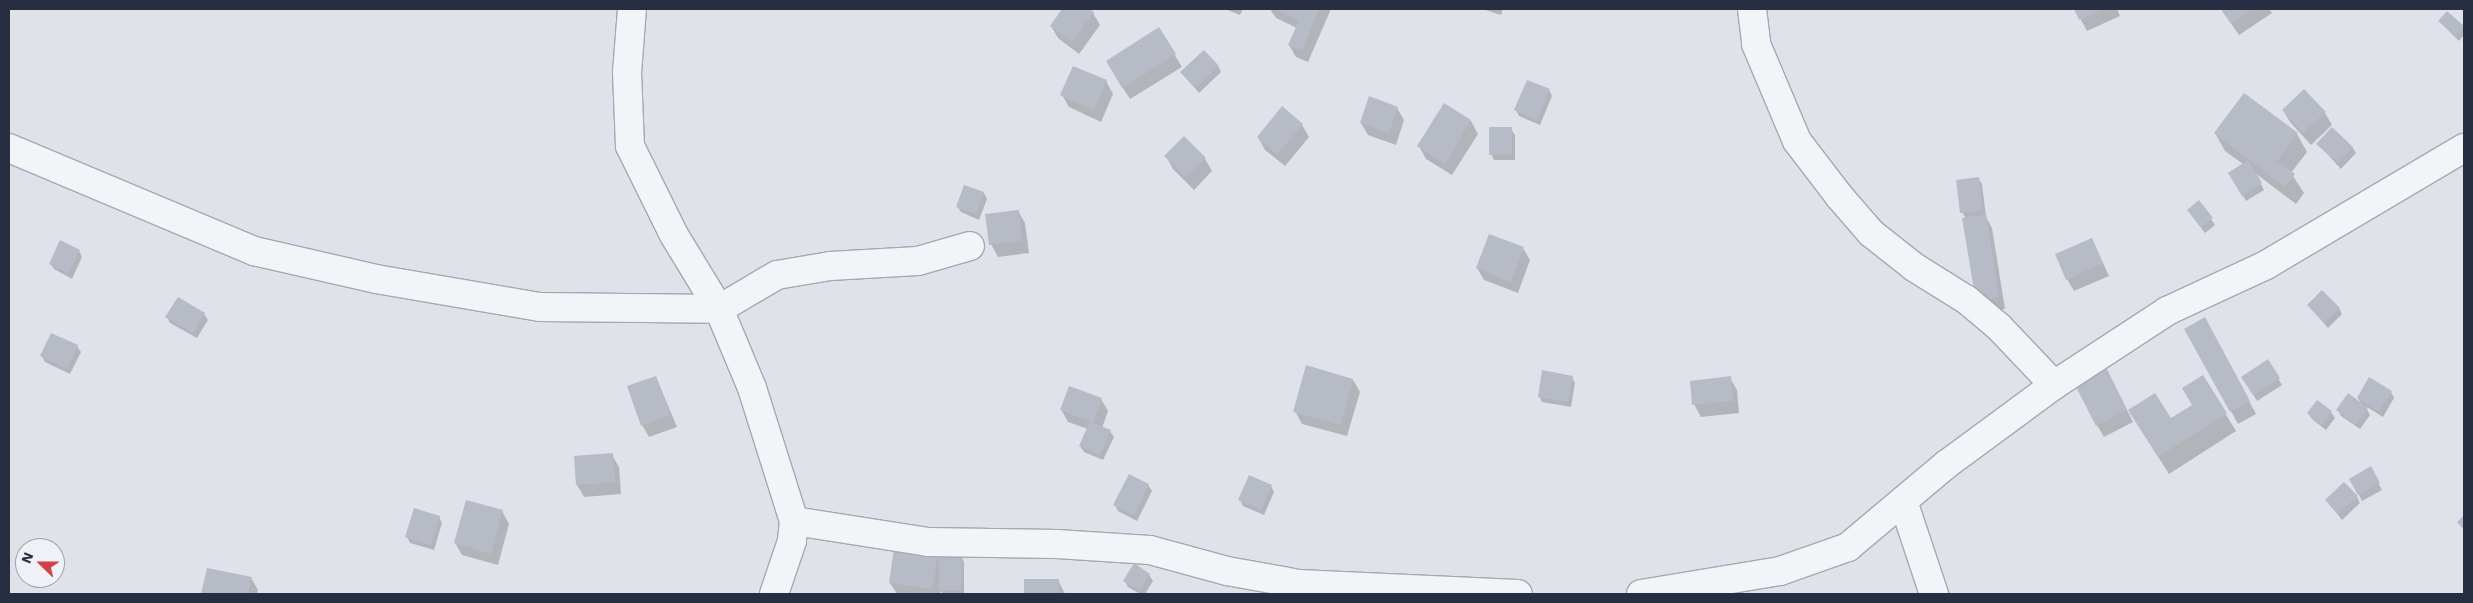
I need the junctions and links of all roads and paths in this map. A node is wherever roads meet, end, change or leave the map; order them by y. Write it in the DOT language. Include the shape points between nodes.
graph roads {
  1 [pos="632,9"];
  2 [pos="1752,9"];
  3 [pos="9,148"];
  4 [pos="2464,148"];
  5 [pos="970,246"];
  6 [pos="719,309"];
  7 [pos="2054,385"];
  8 [pos="1903,501"];
  9 [pos="794,522"];
  10 [pos="774,594"];
  11 [pos="1518,594"];
  12 [pos="1640,594"];
  13 [pos="1934,594"];
  1 -- 6 [label="street" via="627,72 630,146 674,235"];
  2 -- 7 [label="street" via="1756,44 1797,141 1840,196 1870,233 1914,267 1967,300 1999,327"];
  3 -- 6 [label="street" via="254,251 376,279 540,307"];
  4 -- 7 [label="street" via="2266,265 2167,311"];
  5 -- 6 [label="street" via="918,260 830,266 777,275"];
  6 -- 9 [label="street" via="752,388"];
  7 -- 8 [label="street" via="1947,464"];
  8 -- 12 [label="street" via="1848,547 1780,571"];
  8 -- 13 [label="street"];
  9 -- 10 [label="street" via="792,541"];
  9 -- 11 [label="street" via="928,542 1057,544 1150,550 1298,584"];
}
